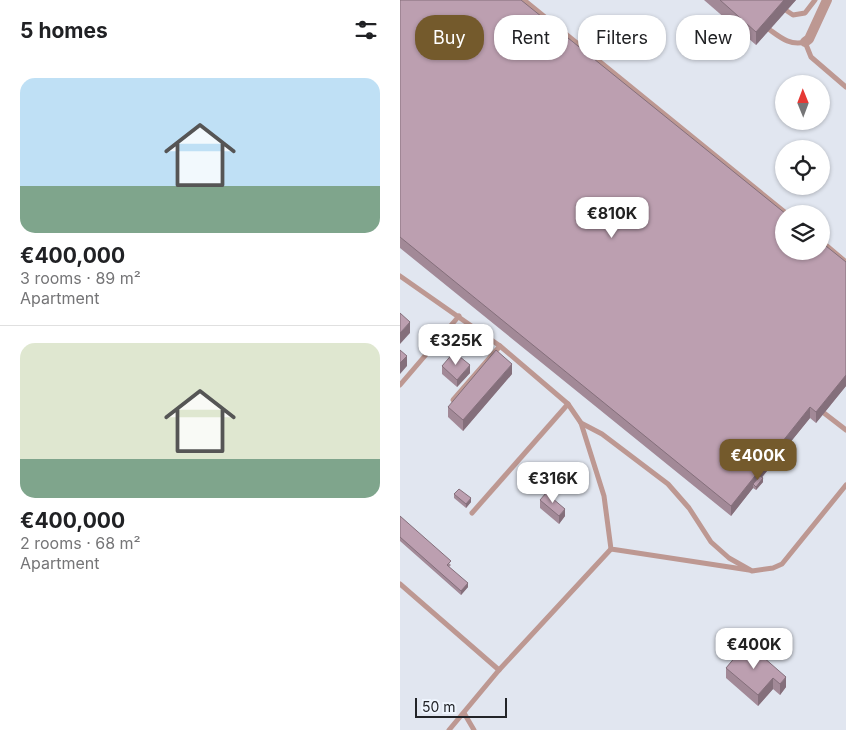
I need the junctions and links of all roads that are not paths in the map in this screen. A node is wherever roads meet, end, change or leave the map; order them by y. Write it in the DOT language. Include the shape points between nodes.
graph roads {
  1 [pos="524,0"];
  2 [pos="815,0"];
  3 [pos="828,0"];
  4 [pos="787,11"];
  5 [pos="770,30"];
  6 [pos="805,42"];
  7 [pos="846,87"];
  8 [pos="776,205"];
  9 [pos="830,249"];
  10 [pos="846,262"];
  11 [pos="400,276"];
  12 [pos="458,316"];
  13 [pos="500,346"];
  14 [pos="400,385"];
  15 [pos="453,400"];
  16 [pos="568,404"];
  17 [pos="824,412"];
  18 [pos="580,423"];
  19 [pos="846,430"];
  20 [pos="846,485"];
  21 [pos="472,513"];
  22 [pos="611,549"];
  23 [pos="752,571"];
  24 [pos="400,584"];
  25 [pos="499,670"];
  26 [pos="464,713"];
  27 [pos="449,730"];
  28 [pos="474,730"];
  1 -- 8 [label="lane"];
  2 -- 4 [label="lane" via="805,12 793,15"];
  3 -- 6 [label="street"];
  5 -- 6 [label="lane" via="788,42"];
  6 -- 7 [label="lane" via="811,57"];
  9 -- 10 [label="lane"];
  11 -- 12 [label="lane"];
  12 -- 13 [label="lane"];
  12 -- 14 [label="lane"];
  13 -- 15 [label="lane"];
  13 -- 16 [label="lane"];
  16 -- 18 [label="lane"];
  16 -- 21 [label="lane"];
  17 -- 19 [label="lane"];
  18 -- 22 [label="lane" via="604,496"];
  18 -- 23 [label="lane" via="602,434 668,484 689,508 711,542 728,558"];
  20 -- 23 [label="lane" via="782,564"];
  22 -- 23 [label="lane"];
  22 -- 25 [label="lane"];
  24 -- 25 [label="lane"];
  25 -- 26 [label="lane"];
  26 -- 27 [label="lane"];
  26 -- 28 [label="lane"];
}
